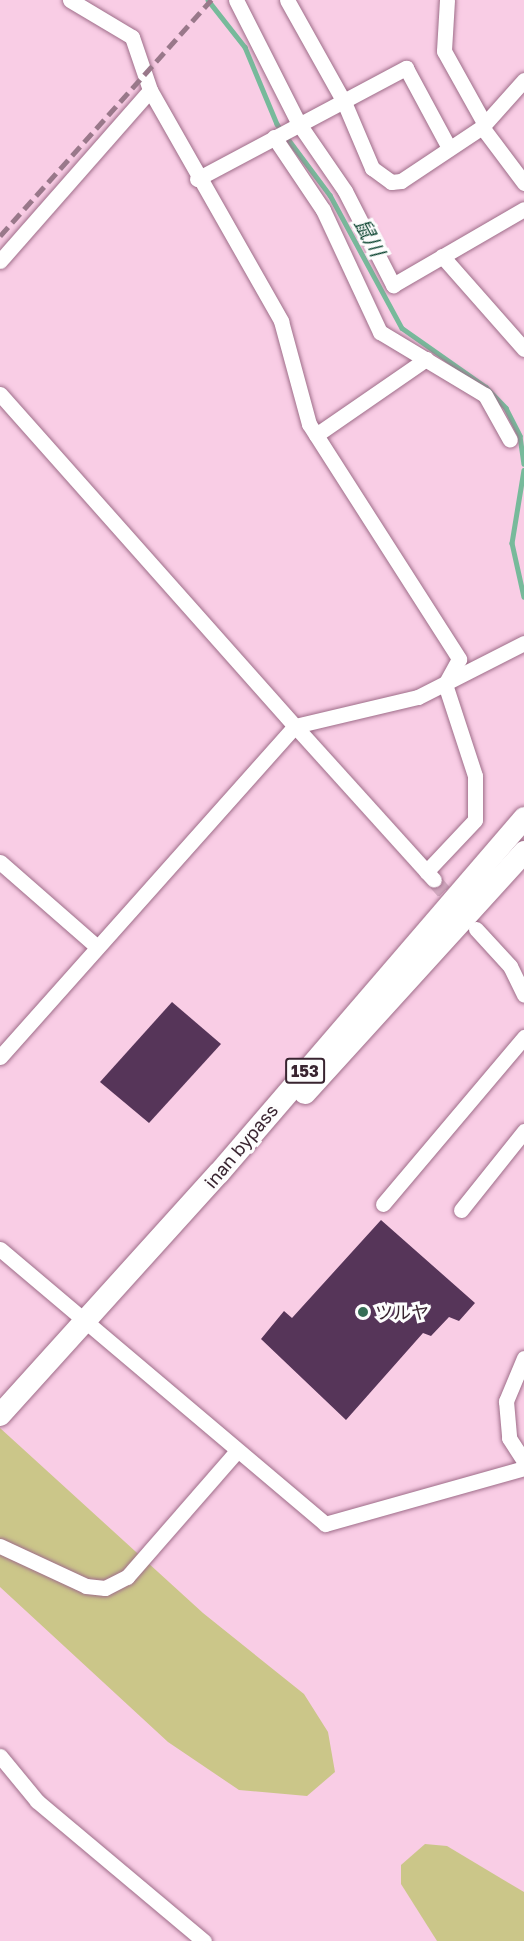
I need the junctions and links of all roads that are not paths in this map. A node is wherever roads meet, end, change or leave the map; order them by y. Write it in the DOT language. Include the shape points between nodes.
graph roads {
  1 [pos="70,0"];
  2 [pos="236,0"];
  3 [pos="287,0"];
  4 [pos="447,0"];
  5 [pos="524,80"];
  6 [pos="150,90"];
  7 [pos="344,102"];
  8 [pos="483,124"];
  9 [pos="296,126"];
  10 [pos="274,137"];
  11 [pos="449,148"];
  12 [pos="197,179"];
  13 [pos="524,183"];
  14 [pos="524,209"];
  15 [pos="442,256"];
  16 [pos="0,261"];
  17 [pos="522,343"];
  18 [pos="426,358"];
  19 [pos="0,394"];
  20 [pos="316,435"];
  21 [pos="510,440"];
  22 [pos="524,643"];
  23 [pos="445,684"];
  24 [pos="295,726"];
  25 [pos="524,818"];
  26 [pos="524,852"];
  27 [pos="0,862"];
  28 [pos="476,929"];
  29 [pos="97,947"];
  30 [pos="524,995"];
  31 [pos="524,1037"];
  32 [pos="0,1057"];
  33 [pos="524,1131"];
  34 [pos="383,1204"];
  35 [pos="461,1210"];
  36 [pos="0,1249"];
  37 [pos="89,1326"];
  38 [pos="524,1358"];
  39 [pos="0,1415"];
  40 [pos="0,1431"];
  41 [pos="235,1453"];
  42 [pos="524,1461"];
  43 [pos="524,1468"];
  44 [pos="0,1546"];
  45 [pos="0,1756"];
  46 [pos="204,1941"];
  1 -- 6 [label="street" via="132,37"];
  2 -- 9 [label="street"];
  3 -- 7 [label="street"];
  4 -- 8 [label="street" via="444,51"];
  5 -- 8 [label="street"];
  6 -- 12 [label="street"];
  6 -- 16 [label="street"];
  7 -- 9 [label="street"];
  7 -- 11 [label="street" via="406,68"];
  7 -- 11 [label="street" via="372,168 391,182 401,181"];
  8 -- 11 [label="street"];
  8 -- 13 [label="street"];
  9 -- 10 [label="street"];
  9 -- 15 [label="street" via="345,191 393,285"];
  10 -- 12 [label="street"];
  10 -- 18 [label="street" via="323,210 380,332"];
  12 -- 20 [label="street" via="281,321"];
  14 -- 15 [label="street"];
  15 -- 17 [label="street"];
  18 -- 20 [label="street"];
  18 -- 21 [label="street" via="485,395"];
  19 -- 24 [label="street"];
  20 -- 23 [label="street" via="459,659"];
  22 -- 23 [label="street"];
  23 -- 24 [label="street" via="418,697"];
  23 -- 24 [label="street" via="476,776 475,820 430,876"];
  24 -- 29 [label="street"];
  25 -- 37 [label="highway, inan bypass / 153"];
  26 -- 37 [label="highway, inan bypass / 153"];
  27 -- 29 [label="street"];
  28 -- 30 [label="street" via="510,966"];
  29 -- 32 [label="street"];
  31 -- 34 [label="street"];
  33 -- 35 [label="street"];
  36 -- 37 [label="street"];
  37 -- 39 [label="highway, inan bypass / 153"];
  37 -- 40 [label="highway, inan bypass / 153"];
  37 -- 41 [label="street"];
  38 -- 42 [label="street" via="506,1401 509,1438"];
  41 -- 43 [label="street" via="325,1524"];
  41 -- 44 [label="street" via="127,1576 105,1588 86,1586"];
  45 -- 46 [label="street" via="37,1800"];
}
